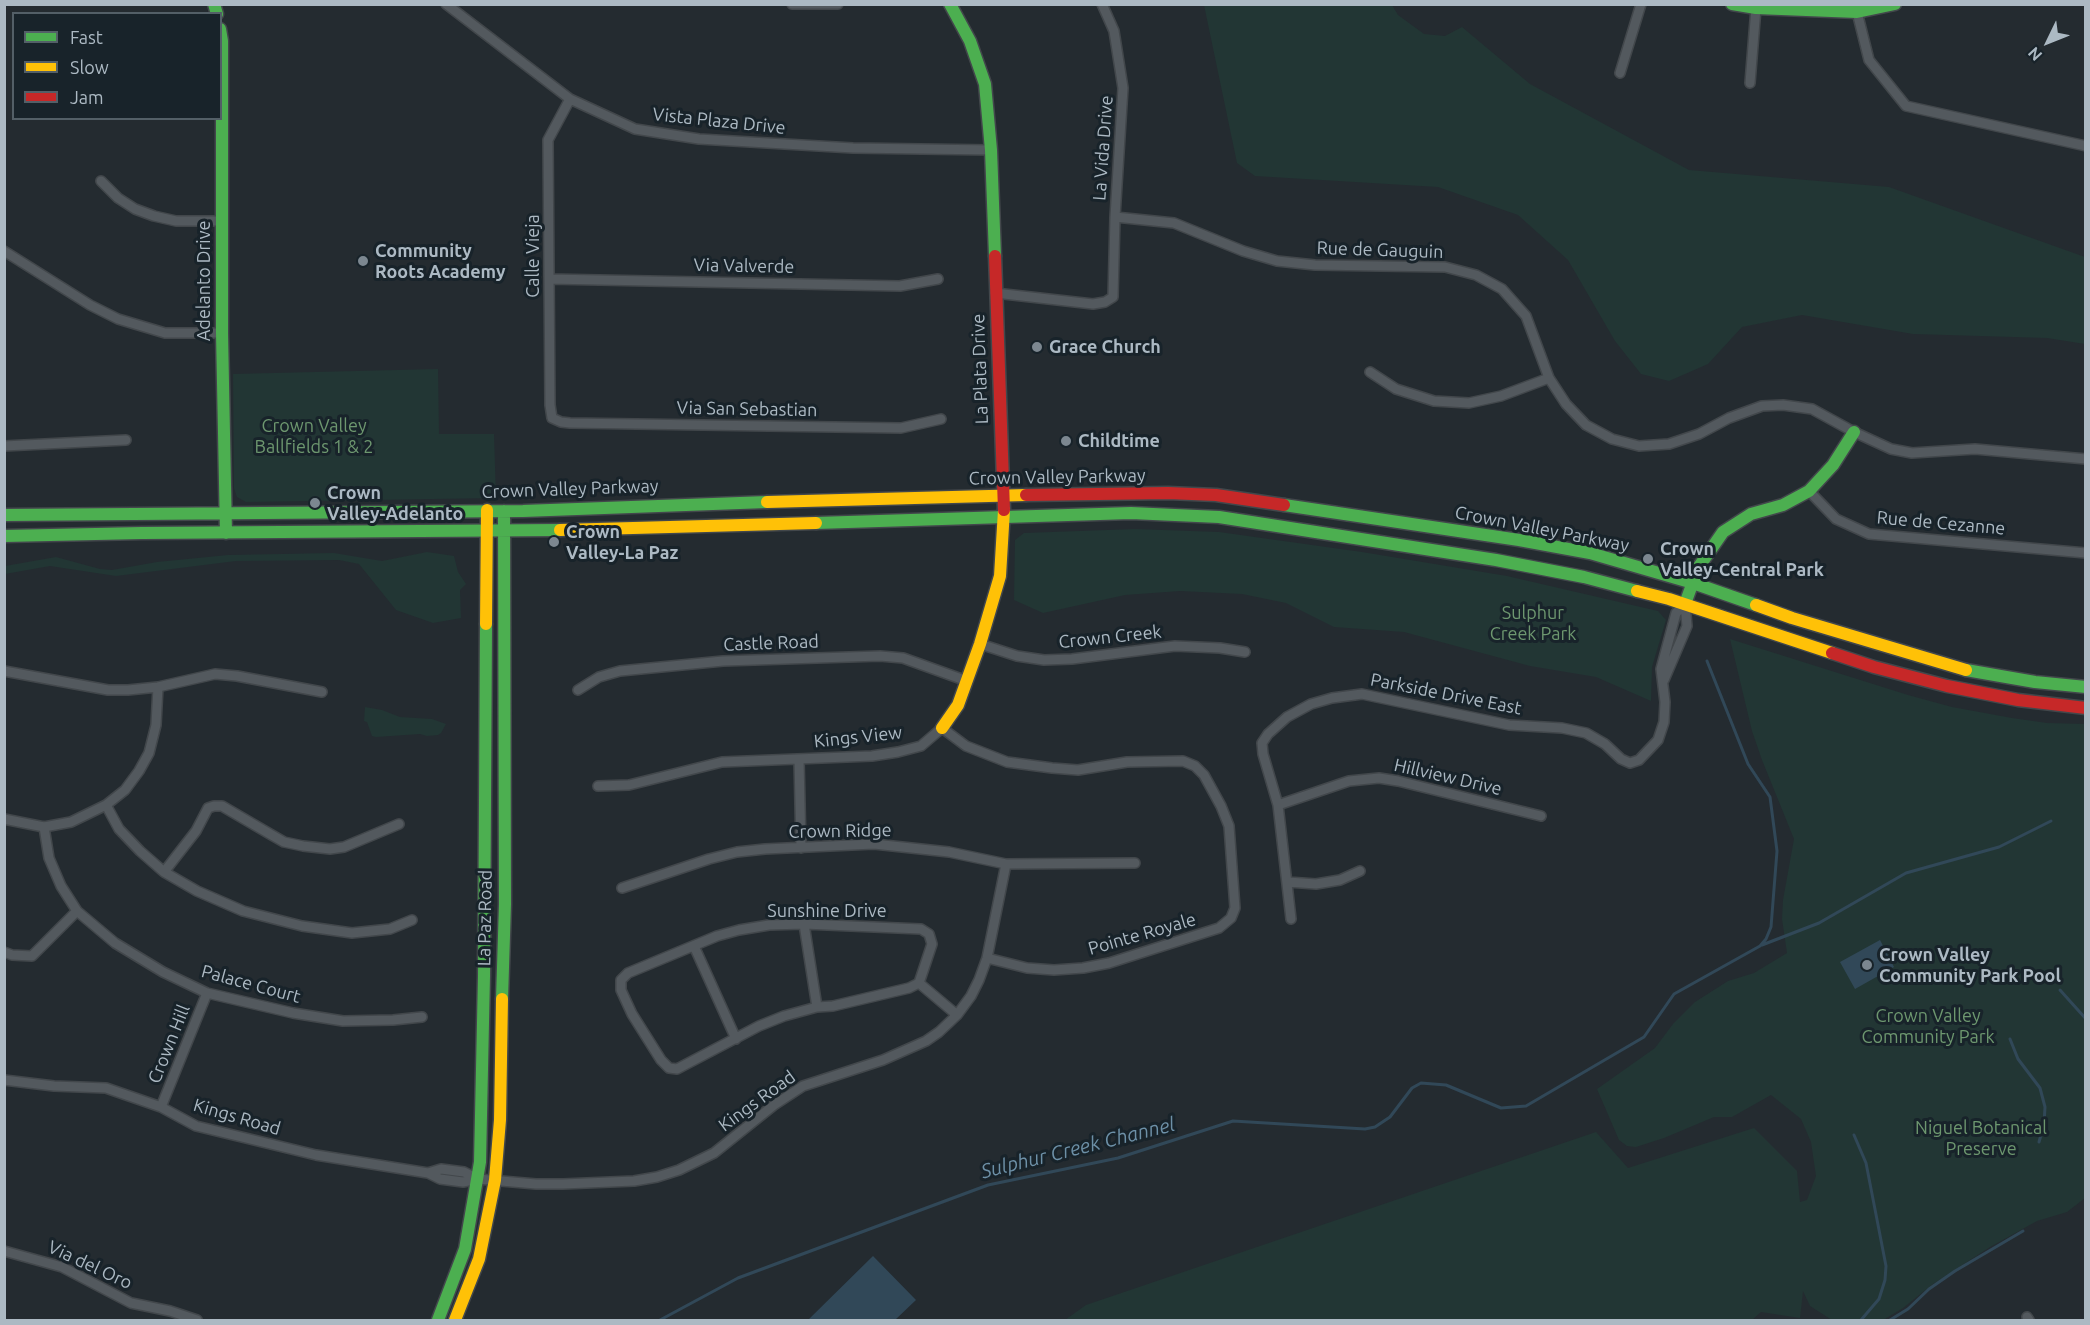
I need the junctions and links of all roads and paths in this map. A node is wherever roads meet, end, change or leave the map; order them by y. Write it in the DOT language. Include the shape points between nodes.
graph roads {
  1 [pos="446,4"];
  2 [pos="792,4"];
  3 [pos="838,4"];
  4 [pos="950,4"];
  5 [pos="1102,4"];
  6 [pos="1641,4"];
  7 [pos="1732,4"];
  8 [pos="1895,4"];
  9 [pos="1756,8"];
  10 [pos="1857,12"];
  11 [pos="1620,72"];
  12 [pos="1750,84"];
  13 [pos="570,99"];
  14 [pos="221,120"];
  15 [pos="2085,146"];
  16 [pos="991,150"];
  17 [pos="101,181"];
  18 [pos="1115,217"];
  19 [pos="222,221"];
  20 [pos="4,251"];
  21 [pos="549,279"];
  22 [pos="938,279"];
  23 [pos="995,293"];
  24 [pos="222,333"];
  25 [pos="1370,372"];
  26 [pos="1549,378"];
  27 [pos="552,418"];
  28 [pos="941,419"];
  29 [pos="1854,432"];
  30 [pos="126,440"];
  31 [pos="4,446"];
  32 [pos="2085,459"];
  33 [pos="1809,491"];
  34 [pos="1004,495"];
  35 [pos="487,510"];
  36 [pos="504,510"];
  37 [pos="226,512"];
  38 [pos="4,515"];
  39 [pos="1004,517"];
  40 [pos="486,531"];
  41 [pos="504,532"];
  42 [pos="226,533"];
  43 [pos="4,536"];
  44 [pos="2085,553"];
  45 [pos="1693,583"];
  46 [pos="1685,604"];
  47 [pos="980,644"];
  48 [pos="1245,652"];
  49 [pos="4,671"];
  50 [pos="1664,680"];
  51 [pos="967,681"];
  52 [pos="158,687"];
  53 [pos="2085,687"];
  54 [pos="578,690"];
  55 [pos="322,692"];
  56 [pos="2085,708"];
  57 [pos="942,728"];
  58 [pos="800,760"];
  59 [pos="598,786"];
  60 [pos="106,805"];
  61 [pos="1278,805"];
  62 [pos="1541,816"];
  63 [pos="4,819"];
  64 [pos="399,825"];
  65 [pos="44,827"];
  66 [pos="801,848"];
  67 [pos="1135,863"];
  68 [pos="1006,864"];
  69 [pos="1360,871"];
  70 [pos="164,872"];
  71 [pos="1288,882"];
  72 [pos="622,888"];
  73 [pos="77,911"];
  74 [pos="412,920"];
  75 [pos="1291,920"];
  76 [pos="804,924"];
  77 [pos="694,946"];
  78 [pos="4,952"];
  79 [pos="987,958"];
  80 [pos="919,983"];
  81 [pos="207,993"];
  82 [pos="817,1007"];
  83 [pos="957,1015"];
  84 [pos="422,1017"];
  85 [pos="736,1039"];
  86 [pos="4,1080"];
  87 [pos="160,1107"];
  88 [pos="478,1179"];
  89 [pos="495,1180"];
  90 [pos="4,1251"];
  91 [pos="197,1320"];
  92 [pos="438,1320"];
  93 [pos="455,1320"];
  1 -- 13 [label="street, Vista Plaza Drive"];
  2 -- 3 [label="street"];
  4 -- 16 [label="main road, La Plata Drive" via="970,41 985,84"];
  5 -- 18 [label="street, La Vida Drive" via="1114,32 1123,87"];
  6 -- 11 [label="street"];
  7 -- 9 [label="main road"];
  8 -- 10 [label="main road"];
  9 -- 10 [label="main road"];
  9 -- 12 [label="street"];
  10 -- 15 [label="street" via="1869,60 1906,106"];
  13 -- 16 [label="street, Vista Plaza Drive" via="635,129 699,140"];
  13 -- 21 [label="street, Calle Vieja" via="548,140"];
  14 -- 19 [label="main road, Adelanto Drive"];
  16 -- 23 [label="main road, La Plata Drive"];
  17 -- 19 [label="street" via="118,198 154,216 176,221"];
  18 -- 23 [label="street, La Vida Drive" via="1113,297 1093,304"];
  18 -- 26 [label="street, Rue de Gauguin" via="1174,223 1277,261 1445,267 1476,275 1502,289 1526,316"];
  19 -- 24 [label="main road, Adelanto Drive"];
  20 -- 24 [label="street" via="118,319 165,333"];
  21 -- 22 [label="street, Via Valverde" via="900,286"];
  21 -- 27 [label="street, Calle Vieja"];
  23 -- 34 [label="main road, La Plata Drive"];
  24 -- 37 [label="main road, Adelanto Drive"];
  25 -- 26 [label="street" via="1396,389 1434,401 1469,403"];
  26 -- 29 [label="street, Rue de Gauguin" via="1586,425 1612,440 1639,446 1669,444 1699,435 1729,417 1762,406 1812,409"];
  27 -- 28 [label="street, Via San Sebastian" via="570,423 901,428"];
  29 -- 32 [label="street, Rue de Gauguin" via="1891,449 1912,453 1975,449"];
  29 -- 33 [label="main road" via="1833,465"];
  30 -- 31 [label="street"];
  33 -- 44 [label="street, Rue de Cezanne" via="1836,519 1869,534"];
  33 -- 45 [label="main road" via="1783,505 1751,514 1723,532 1703,559"];
  34 -- 36 [label="main road, Crown Valley Parkway"];
  34 -- 39 [label="main road, La Plata Drive"];
  34 -- 45 [label="main road, Crown Valley Parkway" via="1216,495 1555,546"];
  35 -- 36 [label="main road, Crown Valley Parkway"];
  35 -- 37 [label="main road, Crown Valley Parkway"];
  35 -- 40 [label="main road, La Paz Road"];
  36 -- 41 [label="main road, La Paz Road"];
  37 -- 38 [label="main road, Crown Valley Parkway"];
  37 -- 42 [label="main road, Adelanto Drive"];
  39 -- 41 [label="main road, Crown Valley Parkway"];
  39 -- 46 [label="main road, Crown Valley Parkway" via="1131,513 1219,517 1545,568"];
  39 -- 47 [label="main road, La Plata Drive" via="1000,576"];
  40 -- 41 [label="main road, Crown Valley Parkway"];
  40 -- 42 [label="main road, Crown Valley Parkway"];
  40 -- 88 [label="main road, La Paz Road" via="484,976"];
  41 -- 89 [label="main road, La Paz Road" via="505,904"];
  42 -- 43 [label="main road, Crown Valley Parkway"];
  45 -- 46 [label="main road"];
  45 -- 53 [label="main road, Crown Valley Parkway" via="1957,668"];
  46 -- 50 [label="street" via="1687,627"];
  46 -- 50 [label="street" via="1674,617 1661,669"];
  46 -- 56 [label="main road, Crown Valley Parkway" via="1874,667 1947,686"];
  47 -- 48 [label="street, Crown Creek" via="1044,660 1175,646"];
  47 -- 51 [label="main road, La Plata Drive"];
  49 -- 52 [label="street" via="108,690"];
  50 -- 61 [label="street, Parkside Drive East" via="1664,722 1659,740 1639,760 1630,763 1586,734 1562,728 1500,723 1362,694 1311,704 1287,717 1262,743"];
  51 -- 54 [label="street, Castle Road" via="903,658 880,656 723,661 620,671 599,677"];
  51 -- 57 [label="main road, La Plata Drive" via="958,705"];
  52 -- 55 [label="street" via="215,674"];
  52 -- 60 [label="street" via="156,725 149,753 125,790"];
  57 -- 58 [label="street, Kings View" via="921,746 898,752"];
  57 -- 79 [label="street, Pointe Royale" via="984,754 1041,767 1078,770 1127,762 1183,761 1204,775 1229,826 1235,908 1231,918 1219,928 1083,968 1028,968"];
  58 -- 59 [label="street, Kings View" via="722,762 629,785"];
  58 -- 66 [label="street"];
  60 -- 65 [label="street" via="71,822"];
  60 -- 70 [label="street" via="119,829"];
  61 -- 62 [label="street, Hillview Drive" via="1349,781 1379,778"];
  61 -- 71 [label="street"];
  63 -- 65 [label="street"];
  64 -- 70 [label="street" via="330,849 277,838 222,806 214,806 208,808 196,831"];
  65 -- 73 [label="street, Palace Court" via="49,858"];
  66 -- 68 [label="street, Crown Ridge" via="874,844 949,852"];
  66 -- 72 [label="street, Crown Ridge" via="738,852"];
  67 -- 68 [label="street, Crown Ridge"];
  68 -- 79 [label="street, Kings Road"];
  69 -- 71 [label="street" via="1316,884"];
  70 -- 74 [label="street" via="243,910 302,926 352,933 390,929"];
  71 -- 75 [label="street"];
  73 -- 78 [label="street" via="32,956"];
  73 -- 81 [label="street, Palace Court" via="115,943"];
  76 -- 77 [label="street, Sunshine Drive" via="739,930"];
  76 -- 80 [label="street, Sunshine Drive" via="921,929 929,934 932,944"];
  76 -- 82 [label="street"];
  77 -- 85 [label="street"];
  77 -- 85 [label="street, Sunshine Drive" via="628,973 621,980 624,998 644,1035 669,1068 677,1069"];
  79 -- 83 [label="street, Kings Road" via="971,996"];
  80 -- 82 [label="street, Sunshine Drive" via="844,1004"];
  80 -- 83 [label="street"];
  81 -- 84 [label="street, Palace Court" via="293,1014 343,1021"];
  81 -- 87 [label="street, Crown Hill"];
  82 -- 85 [label="street, Sunshine Drive" via="784,1016"];
  83 -- 89 [label="street, Kings Road" via="926,1041 884,1060 803,1086 714,1153 679,1170 634,1181 536,1184"];
  86 -- 87 [label="street, Kings Road" via="106,1088"];
  87 -- 88 [label="street, Kings Road" via="196,1126 316,1155 428,1173 440,1179"];
  88 -- 89 [label="street, Kings Road"];
  88 -- 92 [label="main road, La Paz Road" via="465,1249"];
  89 -- 93 [label="main road, La Paz Road" via="479,1259"];
  90 -- 91 [label="street, Via del Oro" via="62,1267 131,1303"];
}
